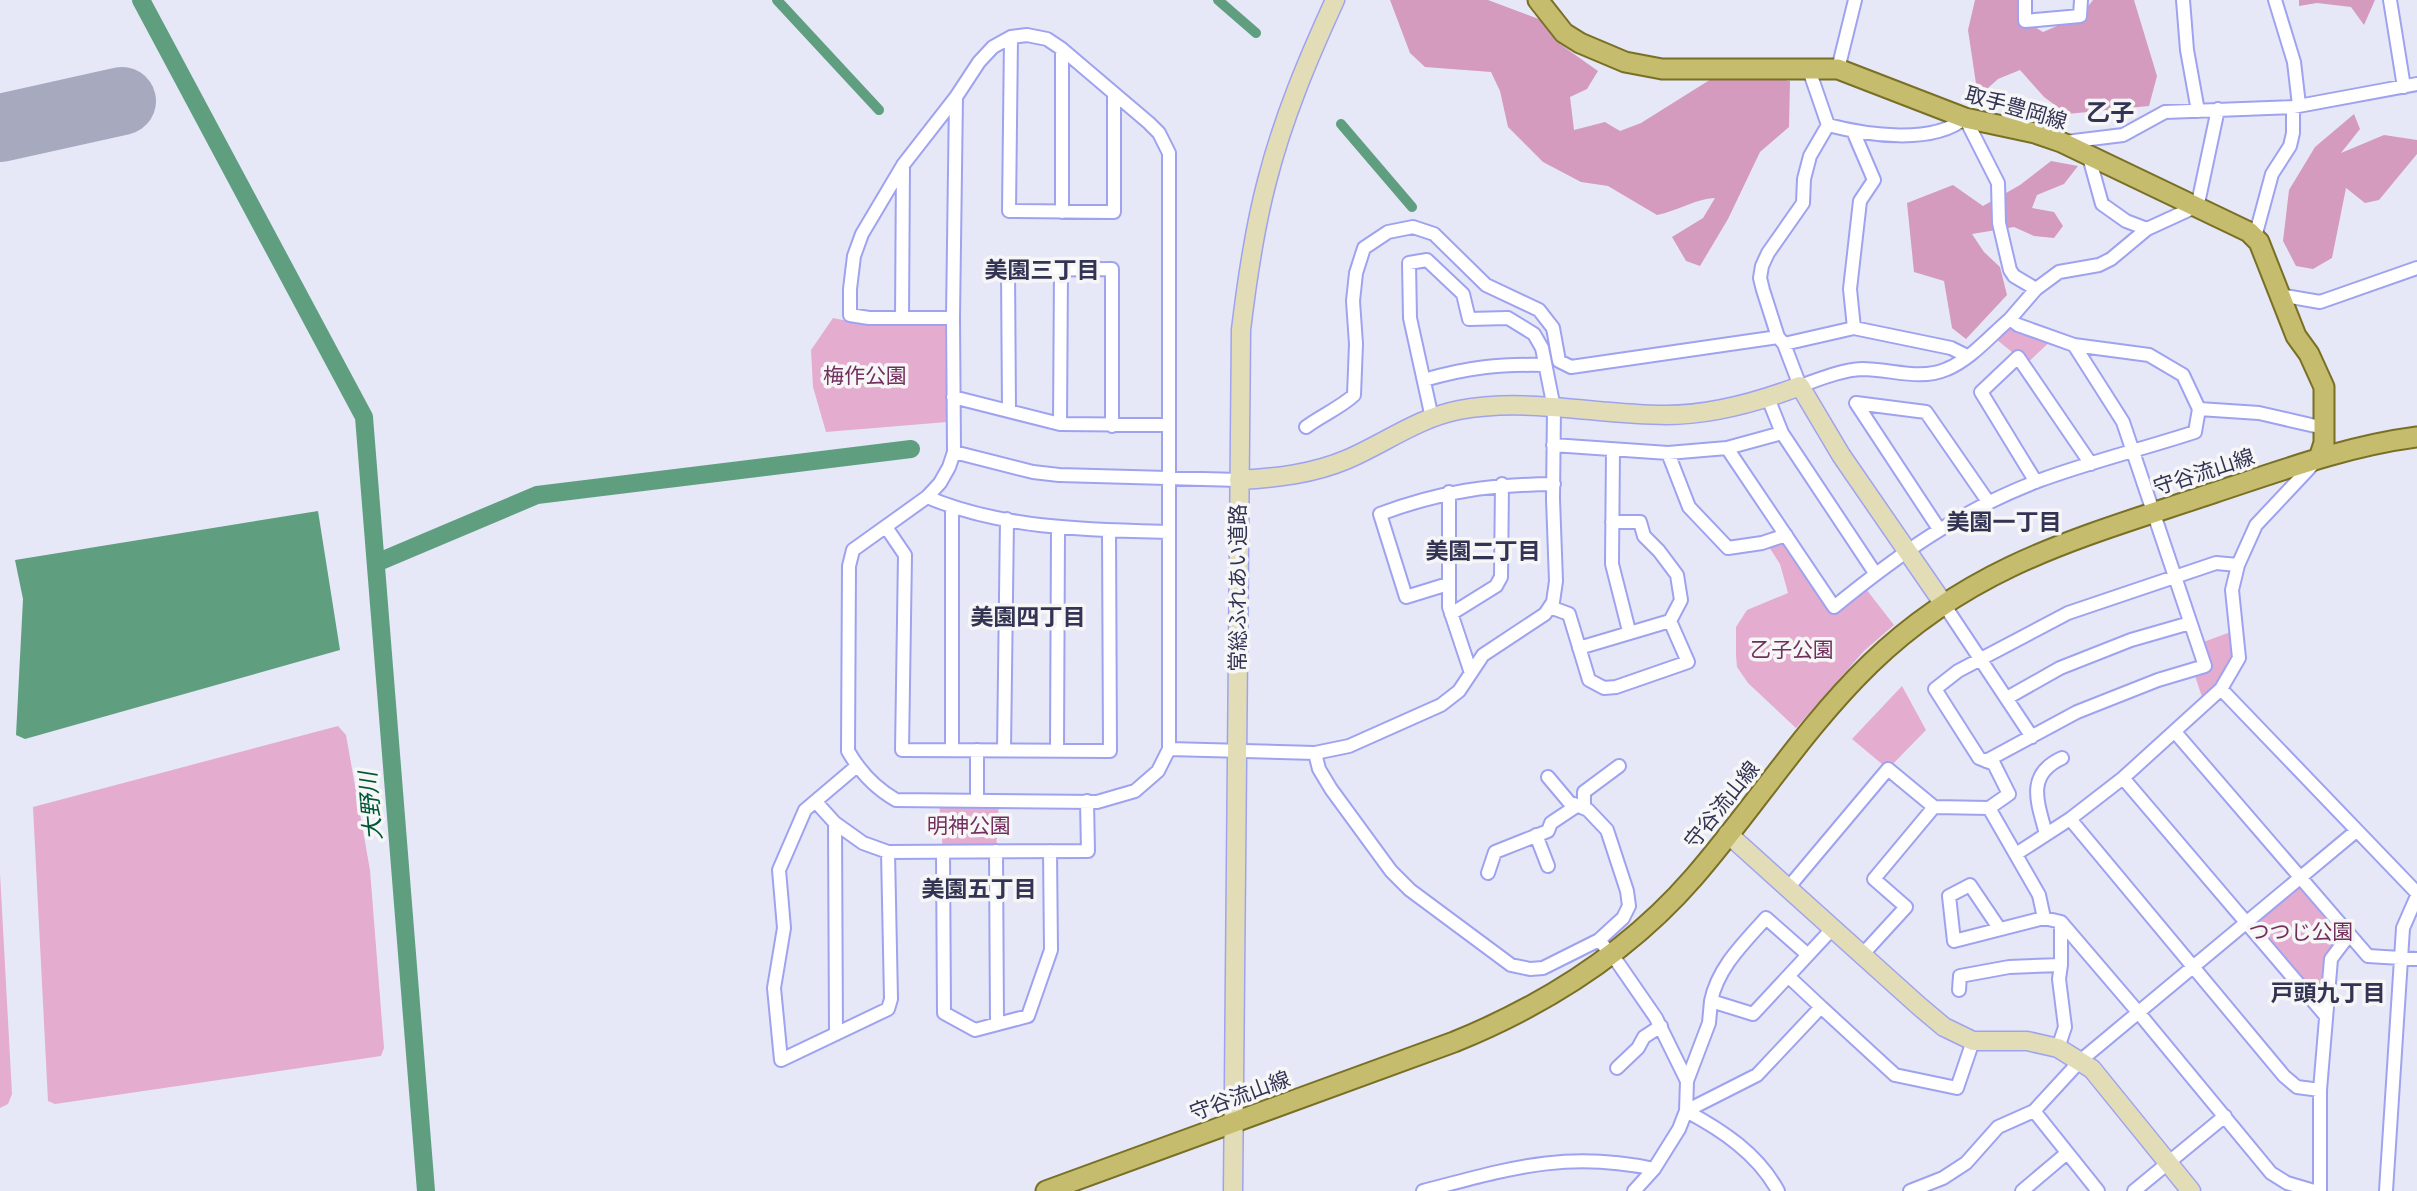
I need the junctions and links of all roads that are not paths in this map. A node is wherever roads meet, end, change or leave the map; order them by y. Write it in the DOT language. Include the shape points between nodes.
graph roads {
  1 [pos="1335,0"];
  2 [pos="1538,0"];
  3 [pos="1855,0"];
  4 [pos="2025,0"];
  5 [pos="2081,0"];
  6 [pos="2183,0"];
  7 [pos="2275,0"];
  8 [pos="2390,0"];
  9 [pos="1011,37"];
  10 [pos="1062,49"];
  11 [pos="1808,67"];
  12 [pos="1838,69"];
  13 [pos="2411,85"];
  14 [pos="1114,94"];
  15 [pos="956,97"];
  16 [pos="2296,106"];
  17 [pos="2218,109"];
  18 [pos="2198,111"];
  19 [pos="1965,118"];
  20 [pos="1828,124"];
  21 [pos="1853,131"];
  22 [pos="2061,142"];
  23 [pos="2089,157"];
  24 [pos="903,165"];
  25 [pos="2196,207"];
  26 [pos="1062,212"];
  27 [pos="2147,229"];
  28 [pos="2255,237"];
  29 [pos="2417,268"];
  30 [pos="1061,269"];
  31 [pos="2036,289"];
  32 [pos="2279,295"];
  33 [pos="902,318"];
  34 [pos="953,318"];
  35 [pos="2010,319"];
  36 [pos="1854,328"];
  37 [pos="1781,341"];
  38 [pos="2074,345"];
  39 [pos="1967,356"];
  40 [pos="1545,365"];
  41 [pos="1424,380"];
  42 [pos="1800,386"];
  43 [pos="953,397"];
  44 [pos="1768,398"];
  45 [pos="1554,408"];
  46 [pos="2199,409"];
  47 [pos="1009,410"];
  48 [pos="1432,418"];
  49 [pos="1060,424"];
  50 [pos="1168,425"];
  51 [pos="1112,426"];
  52 [pos="1306,427"];
  53 [pos="2323,428"];
  54 [pos="1782,433"];
  55 [pos="2417,437"];
  56 [pos="1553,446"];
  57 [pos="1727,448"];
  58 [pos="1613,450"];
  59 [pos="954,452"];
  60 [pos="2134,452"];
  61 [pos="1668,453"];
  62 [pos="2319,458"];
  63 [pos="2091,464"];
  64 [pos="1169,479"];
  65 [pos="1239,480"];
  66 [pos="2036,482"];
  67 [pos="1502,484"];
  68 [pos="1554,484"];
  69 [pos="1449,492"];
  70 [pos="927,497"];
  71 [pos="1989,503"];
  72 [pos="952,508"];
  73 [pos="2155,512"];
  74 [pos="1007,519"];
  75 [pos="1612,522"];
  76 [pos="887,527"];
  77 [pos="1058,528"];
  78 [pos="1939,529"];
  79 [pos="1109,531"];
  80 [pos="1169,532"];
  81 [pos="1786,535"];
  82 [pos="1906,550"];
  83 [pos="2238,565"];
  84 [pos="1875,573"];
  85 [pos="2176,577"];
  86 [pos="1448,583"];
  87 [pos="1943,603"];
  88 [pos="1550,607"];
  89 [pos="1451,614"];
  90 [pos="1670,621"];
  91 [pos="2190,623"];
  92 [pos="1629,631"];
  93 [pos="1579,648"];
  94 [pos="1980,659"];
  95 [pos="1471,673"];
  96 [pos="2221,690"];
  97 [pos="2007,698"];
  98 [pos="2175,732"];
  99 [pos="2032,737"];
  100 [pos="1169,749"];
  101 [pos="952,750"];
  102 [pos="976,750"];
  103 [pos="1004,750"];
  104 [pos="1057,750"];
  105 [pos="1237,751"];
  106 [pos="1315,753"];
  107 [pos="2062,758"];
  108 [pos="1986,761"];
  109 [pos="857,766"];
  110 [pos="1619,766"];
  111 [pos="1548,777"];
  112 [pos="2123,778"];
  113 [pos="977,801"];
  114 [pos="816,802"];
  115 [pos="1087,802"];
  116 [pos="1581,807"];
  117 [pos="1934,807"];
  118 [pos="1989,808"];
  119 [pos="2070,819"];
  120 [pos="835,823"];
  121 [pos="2355,832"];
  122 [pos="1728,834"];
  123 [pos="2046,834"];
  124 [pos="1536,835"];
  125 [pos="1050,851"];
  126 [pos="888,852"];
  127 [pos="943,852"];
  128 [pos="996,852"];
  129 [pos="2016,854"];
  130 [pos="1548,866"];
  131 [pos="1488,873"];
  132 [pos="2300,878"];
  133 [pos="1788,888"];
  134 [pos="2417,895"];
  135 [pos="2044,918"];
  136 [pos="2061,922"];
  137 [pos="2246,923"];
  138 [pos="1833,928"];
  139 [pos="1999,928"];
  140 [pos="2348,935"];
  141 [pos="1605,947"];
  142 [pos="1808,955"];
  143 [pos="1863,955"];
  144 [pos="2400,958"];
  145 [pos="2417,959"];
  146 [pos="2062,965"];
  147 [pos="2194,967"];
  148 [pos="1789,977"];
  149 [pos="1959,990"];
  150 [pos="1712,1001"];
  151 [pos="1821,1007"];
  152 [pos="2138,1012"];
  153 [pos="2325,1015"];
  154 [pos="997,1024"];
  155 [pos="1661,1026"];
  156 [pos="836,1034"];
  157 [pos="1972,1041"];
  158 [pos="2058,1048"];
  159 [pos="2080,1062"];
  160 [pos="1617,1068"];
  161 [pos="1687,1082"];
  162 [pos="2320,1090"];
  163 [pos="1686,1111"];
  164 [pos="2034,1111"];
  165 [pos="2225,1116"];
  166 [pos="1233,1124"];
  167 [pos="2067,1153"];
  168 [pos="2168,1163"];
  169 [pos="1654,1169"];
  170 [pos="1046,1191"];
  171 [pos="1233,1191"];
  172 [pos="1423,1191"];
  173 [pos="1633,1191"];
  174 [pos="1777,1191"];
  175 [pos="1910,1191"];
  176 [pos="2022,1191"];
  177 [pos="2098,1191"];
  178 [pos="2134,1191"];
  179 [pos="2191,1191"];
  180 [pos="2315,1191"];
  181 [pos="2320,1191"];
  182 [pos="2386,1191"];
  1 -- 65 [label="street, 常総ふれあい道路" via="1286,117 1252,248 1241,330"];
  2 -- 11 [label="main road, 取手豊岡線" via="1564,33 1625,62 1662,69"];
  3 -- 12 [label="street"];
  4 -- 5 [label="street" via="2025,21 2080,16"];
  6 -- 18 [label="street"];
  7 -- 16 [label="street" via="2294,62"];
  8 -- 13 [label="street"];
  9 -- 10 [label="street" via="1047,39"];
  9 -- 15 [label="street" via="979,62"];
  9 -- 26 [label="street" via="1009,211"];
  10 -- 14 [label="street"];
  10 -- 26 [label="street"];
  11 -- 12 [label="main road, 取手豊岡線"];
  11 -- 20 [label="street"];
  12 -- 19 [label="main road, 取手豊岡線"];
  13 -- 16 [label="street"];
  14 -- 26 [label="street" via="1114,212"];
  14 -- 50 [label="street" via="1149,122 1169,153"];
  15 -- 24 [label="street"];
  15 -- 34 [label="street"];
  16 -- 17 [label="street"];
  16 -- 28 [label="street" via="2290,146 2272,174"];
  17 -- 18 [label="street"];
  17 -- 25 [label="street"];
  18 -- 22 [label="street" via="2165,112 2123,135"];
  19 -- 21 [label="street" via="1954,128 1931,132 1884,135"];
  19 -- 22 [label="main road, 取手豊岡線"];
  19 -- 31 [label="street" via="1998,183 1999,223 2010,270"];
  20 -- 21 [label="street"];
  20 -- 37 [label="street" via="1810,156 1803,203 1762,266 1763,290"];
  21 -- 36 [label="street" via="1874,180 1860,201 1850,289"];
  22 -- 23 [label="main road, 取手豊岡線"];
  23 -- 25 [label="main road, 取手豊岡線"];
  23 -- 27 [label="street" via="2102,204"];
  24 -- 33 [label="street"];
  24 -- 33 [label="street" via="862,234 850,289 850,315"];
  25 -- 27 [label="street"];
  25 -- 28 [label="main road, 取手豊岡線"];
  27 -- 31 [label="street" via="2111,258 2092,267 2059,272"];
  28 -- 32 [label="main road"];
  29 -- 32 [label="street" via="2320,302"];
  30 -- 47 [label="street" via="1008,270"];
  30 -- 49 [label="street"];
  30 -- 51 [label="street" via="1112,269"];
  31 -- 35 [label="street"];
  32 -- 53 [label="main road" via="2324,387"];
  33 -- 34 [label="street"];
  34 -- 43 [label="street"];
  35 -- 38 [label="street"];
  35 -- 39 [label="street"];
  36 -- 37 [label="street"];
  36 -- 39 [label="street" via="1951,348"];
  37 -- 42 [label="street"];
  37 -- 52 [label="street" via="1571,367 1559,361 1553,328 1539,310 1486,285 1434,234 1413,227 1388,232 1364,248 1353,301 1354,395"];
  38 -- 46 [label="street" via="2149,355 2183,375"];
  38 -- 60 [label="street" via="2123,422"];
  39 -- 42 [label="street" via="1948,369 1923,375 1861,369"];
  40 -- 41 [label="street" via="1464,368"];
  40 -- 41 [label="street" via="1534,334 1508,318 1469,319 1462,294 1427,260 1409,263 1410,318"];
  40 -- 45 [label="street"];
  41 -- 48 [label="street"];
  42 -- 44 [label="street"];
  42 -- 82 [label="street"];
  43 -- 47 [label="street"];
  43 -- 59 [label="street"];
  44 -- 45 [label="street" via="1667,415"];
  44 -- 54 [label="street"];
  45 -- 48 [label="street" via="1485,406"];
  45 -- 56 [label="street"];
  46 -- 53 [label="street" via="2259,413"];
  46 -- 60 [label="street" via="2195,432"];
  47 -- 49 [label="street"];
  48 -- 65 [label="street" via="1331,466 1290,476"];
  49 -- 51 [label="street"];
  50 -- 51 [label="street"];
  50 -- 64 [label="street"];
  53 -- 62 [label="main road"];
  54 -- 57 [label="street"];
  54 -- 84 [label="street"];
  55 -- 62 [label="main road, 守谷流山線"];
  56 -- 58 [label="street"];
  56 -- 68 [label="street"];
  57 -- 61 [label="street"];
  57 -- 81 [label="street"];
  58 -- 61 [label="street"];
  58 -- 75 [label="street"];
  59 -- 64 [label="street" via="1033,472"];
  59 -- 70 [label="street" via="940,484"];
  60 -- 63 [label="street"];
  60 -- 73 [label="street"];
  61 -- 81 [label="street" via="1689,507 1728,548"];
  62 -- 73 [label="main road, 守谷流山線"];
  62 -- 83 [label="street" via="2256,525"];
  63 -- 66 [label="street"];
  63 -- 66 [label="street" via="2018,357 1981,392"];
  64 -- 65 [label="street"];
  64 -- 80 [label="street"];
  65 -- 105 [label="street, 常総ふれあい道路"];
  66 -- 71 [label="street"];
  67 -- 68 [label="street"];
  67 -- 69 [label="street"];
  67 -- 89 [label="street" via="1501,576 1496,586"];
  68 -- 88 [label="street" via="1556,581"];
  69 -- 86 [label="street"];
  69 -- 86 [label="street" via="1380,514 1406,597"];
  70 -- 72 [label="street"];
  70 -- 76 [label="street"];
  71 -- 78 [label="street"];
  71 -- 78 [label="street" via="1926,412 1856,403"];
  72 -- 74 [label="street"];
  72 -- 101 [label="street"];
  73 -- 85 [label="street"];
  73 -- 87 [label="main road, 守谷流山線" via="2029,556"];
  74 -- 77 [label="street"];
  74 -- 103 [label="street"];
  75 -- 90 [label="street" via="1640,522 1644,536 1676,575 1681,600"];
  75 -- 92 [label="street" via="1612,564"];
  76 -- 101 [label="street" via="905,555 902,750"];
  76 -- 109 [label="street" via="853,550 849,566 848,751"];
  77 -- 79 [label="street"];
  77 -- 104 [label="street"];
  78 -- 82 [label="street"];
  79 -- 80 [label="street"];
  79 -- 104 [label="street" via="1110,751"];
  80 -- 100 [label="street"];
  81 -- 84 [label="street" via="1834,607"];
  82 -- 84 [label="street"];
  82 -- 87 [label="street"];
  83 -- 85 [label="street" via="2216,563"];
  83 -- 96 [label="street" via="2232,590 2239,658"];
  85 -- 91 [label="street"];
  85 -- 94 [label="street" via="2068,612"];
  86 -- 89 [label="street"];
  87 -- 94 [label="street"];
  87 -- 122 [label="main road, 守谷流山線" via="1888,647 1836,700"];
  88 -- 93 [label="street" via="1569,614"];
  88 -- 95 [label="street" via="1483,655"];
  89 -- 95 [label="street"];
  90 -- 92 [label="street"];
  90 -- 93 [label="street" via="1688,662 1616,687 1604,688 1589,680"];
  91 -- 97 [label="street" via="2060,668"];
  91 -- 99 [label="street" via="2205,666 2114,696"];
  92 -- 93 [label="street"];
  94 -- 97 [label="street"];
  94 -- 108 [label="street" via="1935,689 1979,758"];
  95 -- 106 [label="street" via="1459,691 1441,705 1358,743"];
  96 -- 98 [label="street"];
  96 -- 121 [label="street"];
  97 -- 99 [label="street"];
  98 -- 112 [label="street"];
  98 -- 132 [label="street"];
  99 -- 108 [label="street"];
  100 -- 105 [label="street"];
  100 -- 115 [label="street" via="1158,771 1136,791"];
  101 -- 102 [label="street"];
  102 -- 103 [label="street"];
  102 -- 113 [label="street"];
  103 -- 104 [label="street"];
  105 -- 106 [label="street"];
  105 -- 166 [label="street, 常総ふれあい道路"];
  106 -- 141 [label="street" via="1331,789 1391,871 1511,965 1543,968"];
  107 -- 123 [label="street" via="2049,764 2038,779 2036,799"];
  108 -- 118 [label="street" via="1994,764 2010,794"];
  109 -- 113 [label="street" via="896,800"];
  109 -- 114 [label="street"];
  110 -- 116 [label="street" via="1584,792"];
  111 -- 116 [label="street" via="1569,802"];
  112 -- 119 [label="street"];
  112 -- 137 [label="street"];
  113 -- 115 [label="street"];
  114 -- 120 [label="street"];
  114 -- 156 [label="street" via="805,810 779,870 784,928 774,989 781,1060"];
  115 -- 125 [label="street" via="1088,851"];
  116 -- 124 [label="street"];
  116 -- 141 [label="street" via="1607,830 1627,891 1629,906"];
  117 -- 118 [label="street"];
  117 -- 133 [label="street" via="1888,769"];
  117 -- 143 [label="street" via="1874,879 1906,907"];
  118 -- 129 [label="street"];
  119 -- 123 [label="street"];
  119 -- 147 [label="street"];
  120 -- 126 [label="street" via="863,843"];
  120 -- 156 [label="street"];
  121 -- 132 [label="street"];
  121 -- 134 [label="street"];
  122 -- 133 [label="street"];
  122 -- 141 [label="main road, 守谷流山線" via="1675,897"];
  123 -- 129 [label="street"];
  124 -- 130 [label="street"];
  124 -- 131 [label="street" via="1496,852"];
  125 -- 128 [label="street"];
  125 -- 154 [label="street" via="1051,950 1028,1016"];
  126 -- 127 [label="street"];
  126 -- 156 [label="street" via="891,999 888,1009"];
  127 -- 128 [label="street"];
  127 -- 154 [label="street" via="944,1013 975,1030"];
  128 -- 154 [label="street"];
  129 -- 135 [label="street" via="2039,895"];
  132 -- 137 [label="street"];
  132 -- 140 [label="street"];
  133 -- 138 [label="street"];
  134 -- 144 [label="street" via="2403,928"];
  135 -- 136 [label="street"];
  135 -- 139 [label="street"];
  136 -- 146 [label="street"];
  136 -- 152 [label="street"];
  137 -- 147 [label="street"];
  137 -- 153 [label="street"];
  138 -- 142 [label="street"];
  138 -- 143 [label="street"];
  139 -- 139 [label="street" via="1954,941 1949,896 1970,885"];
  140 -- 144 [label="street" via="2368,956"];
  140 -- 153 [label="street" via="2331,959"];
  141 -- 155 [label="street"];
  141 -- 166 [label="main road, 守谷流山線" via="1566,987 1488,1028"];
  142 -- 148 [label="street"];
  142 -- 150 [label="street" via="1766,918 1727,963 1715,983"];
  143 -- 157 [label="street" via="1944,1027"];
  144 -- 145 [label="street"];
  144 -- 182 [label="street"];
  146 -- 149 [label="street" via="2009,967 1960,976"];
  146 -- 158 [label="street" via="2059,979 2065,1027"];
  147 -- 152 [label="street"];
  147 -- 162 [label="street" via="2284,1076 2297,1087"];
  148 -- 150 [label="street" via="1753,1014"];
  148 -- 151 [label="street"];
  150 -- 161 [label="street" via="1709,1023"];
  151 -- 157 [label="street" via="1895,1075 1957,1088"];
  151 -- 163 [label="street" via="1757,1075"];
  152 -- 159 [label="street"];
  152 -- 165 [label="street"];
  153 -- 162 [label="street"];
  155 -- 160 [label="street" via="1644,1037"];
  155 -- 161 [label="street"];
  157 -- 158 [label="street" via="2027,1041"];
  158 -- 159 [label="street"];
  159 -- 164 [label="street"];
  159 -- 168 [label="street" via="2092,1069"];
  161 -- 163 [label="street"];
  162 -- 181 [label="street"];
  163 -- 169 [label="street"];
  163 -- 174 [label="street" via="1732,1139 1769,1175"];
  164 -- 167 [label="street"];
  164 -- 175 [label="street" via="1998,1127 1966,1163 1943,1178"];
  165 -- 168 [label="street"];
  165 -- 180 [label="street" via="2271,1173"];
  166 -- 170 [label="main road, 守谷流山線"];
  166 -- 171 [label="street, 常総ふれあい道路"];
  167 -- 176 [label="street"];
  167 -- 177 [label="street"];
  168 -- 178 [label="street"];
  168 -- 179 [label="street"];
  169 -- 172 [label="street" via="1620,1162 1551,1162"];
  169 -- 173 [label="street"];
}
